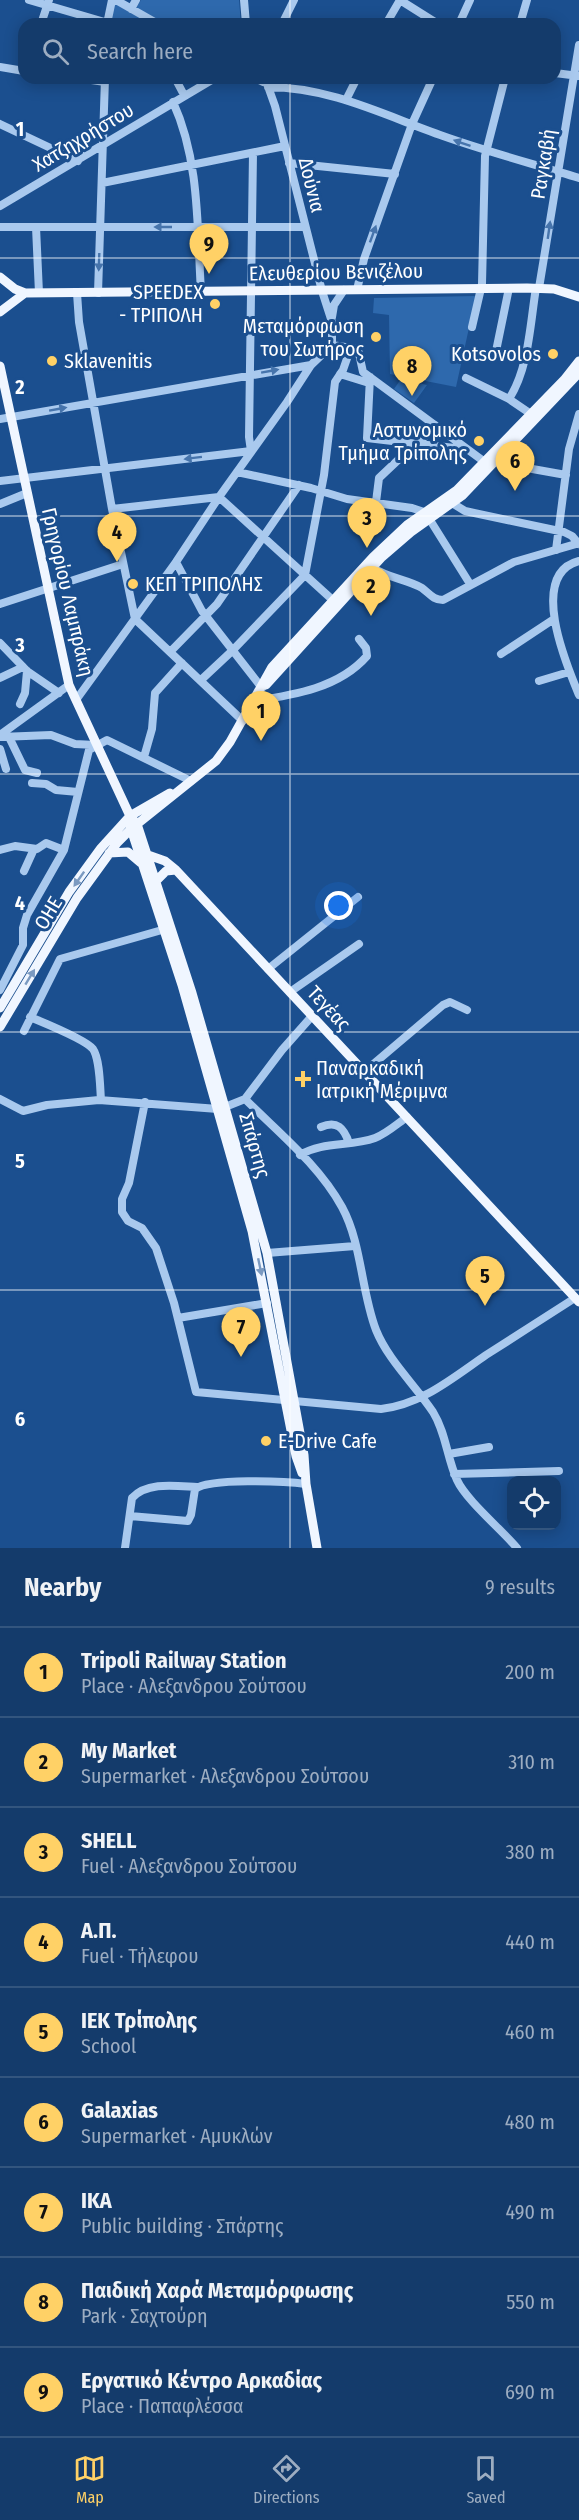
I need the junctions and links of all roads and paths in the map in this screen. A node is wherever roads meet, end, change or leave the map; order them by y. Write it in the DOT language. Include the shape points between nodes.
graph roads {
  1 [pos="29,0"];
  2 [pos="112,0"];
  3 [pos="116,0"];
  4 [pos="136,0"];
  5 [pos="244,0"];
  6 [pos="294,0"];
  7 [pos="400,0"];
  8 [pos="470,0"];
  9 [pos="527,0"];
  10 [pos="48,2"];
  11 [pos="131,9"];
  12 [pos="43,18"];
  13 [pos="94,18"];
  14 [pos="109,18"];
  15 [pos="147,18"];
  16 [pos="246,18"];
  17 [pos="285,18"];
  18 [pos="390,18"];
  19 [pos="428,18"];
  20 [pos="462,18"];
  21 [pos="522,18"];
  22 [pos="579,45"];
  23 [pos="0,67"];
  24 [pos="18,69"];
  25 [pos="561,74"];
  26 [pos="576,76"];
  27 [pos="105,84"];
  28 [pos="178,84"];
  29 [pos="204,84"];
  30 [pos="267,84"];
  31 [pos="281,84"];
  32 [pos="354,84"];
  33 [pos="430,84"];
  34 [pos="503,84"];
  35 [pos="184,95"];
  36 [pos="346,100"];
  37 [pos="173,102"];
  38 [pos="0,124"];
  39 [pos="412,124"];
  40 [pos="103,146"];
  41 [pos="285,146"];
  42 [pos="486,151"];
  43 [pos="253,153"];
  44 [pos="78,161"];
  45 [pos="289,164"];
  46 [pos="193,166"];
  47 [pos="558,171"];
  48 [pos="395,174"];
  49 [pos="579,178"];
  50 [pos="102,183"];
  51 [pos="0,206"];
  52 [pos="0,226"];
  53 [pos="36,226"];
  54 [pos="100,226"];
  55 [pos="197,227"];
  56 [pos="253,227"];
  57 [pos="305,227"];
  58 [pos="4,278"];
  59 [pos="509,288"];
  60 [pos="538,288"];
  61 [pos="482,289"];
  62 [pos="344,290"];
  63 [pos="357,290"];
  64 [pos="252,291"];
  65 [pos="322,291"];
  66 [pos="201,292"];
  67 [pos="25,293"];
  68 [pos="39,293"];
  69 [pos="77,293"];
  70 [pos="98,293"];
  71 [pos="578,297"];
  72 [pos="11,303"];
  73 [pos="1,312"];
  74 [pos="332,322"];
  75 [pos="472,327"];
  76 [pos="332,345"];
  77 [pos="354,348"];
  78 [pos="495,356"];
  79 [pos="579,361"];
  80 [pos="311,365"];
  81 [pos="0,366"];
  82 [pos="579,373"];
  83 [pos="340,374"];
  84 [pos="251,375"];
  85 [pos="466,378"];
  86 [pos="370,380"];
  87 [pos="509,399"];
  88 [pos="94,403"];
  89 [pos="531,414"];
  90 [pos="579,414"];
  91 [pos="11,417"];
  92 [pos="0,419"];
  93 [pos="435,425"];
  94 [pos="416,444"];
  95 [pos="465,449"];
  96 [pos="251,451"];
  97 [pos="490,463"];
  98 [pos="105,468"];
  99 [pos="237,472"];
  100 [pos="566,475"];
  101 [pos="24,478"];
  102 [pos="0,481"];
  103 [pos="299,485"];
  104 [pos="321,491"];
  105 [pos="27,493"];
  106 [pos="219,497"];
  107 [pos="376,502"];
  108 [pos="449,502"];
  109 [pos="0,504"];
  110 [pos="112,508"];
  111 [pos="428,517"];
  112 [pos="559,530"];
  113 [pos="263,538"];
  114 [pos="579,544"];
  115 [pos="556,550"];
  116 [pos="579,561"];
  117 [pos="176,562"];
  118 [pos="123,564"];
  119 [pos="372,567"];
  120 [pos="305,575"];
  121 [pos="470,585"];
  122 [pos="49,586"];
  123 [pos="335,602"];
  124 [pos="0,604"];
  125 [pos="206,616"];
  126 [pos="135,619"];
  127 [pos="554,619"];
  128 [pos="359,639"];
  129 [pos="0,643"];
  130 [pos="232,651"];
  131 [pos="170,652"];
  132 [pos="501,654"];
  133 [pos="183,663"];
  134 [pos="25,669"];
  135 [pos="569,672"];
  136 [pos="0,678"];
  137 [pos="201,680"];
  138 [pos="539,681"];
  139 [pos="69,685"];
  140 [pos="262,688"];
  141 [pos="59,693"];
  142 [pos="579,695"];
  143 [pos="76,700"];
  144 [pos="254,702"];
  145 [pos="20,704"];
  146 [pos="243,721"];
  147 [pos="0,736"];
  148 [pos="9,737"];
  149 [pos="97,746"];
  150 [pos="0,749"];
  151 [pos="144,757"];
  152 [pos="6,769"];
  153 [pos="37,773"];
  154 [pos="191,781"];
  155 [pos="32,783"];
  156 [pos="78,792"];
  157 [pos="130,816"];
  158 [pos="134,827"];
  159 [pos="34,849"];
  160 [pos="0,850"];
  161 [pos="64,850"];
  162 [pos="109,853"];
  163 [pos="148,855"];
  164 [pos="144,868"];
  165 [pos="176,870"];
  166 [pos="24,871"];
  167 [pos="156,881"];
  168 [pos="358,897"];
  169 [pos="168,928"];
  170 [pos="359,944"];
  171 [pos="268,969"];
  172 [pos="0,990"];
  173 [pos="290,992"];
  174 [pos="0,1008"];
  175 [pos="467,1010"];
  176 [pos="312,1016"];
  177 [pos="30,1017"];
  178 [pos="0,1028"];
  179 [pos="24,1031"];
  180 [pos="364,1072"];
  181 [pos="0,1099"];
  182 [pos="245,1099"];
  183 [pos="101,1100"];
  184 [pos="145,1102"];
  185 [pos="221,1108"];
  186 [pos="407,1117"];
  187 [pos="321,1126"];
  188 [pos="349,1143"];
  189 [pos="300,1155"];
  190 [pos="356,1246"];
  191 [pos="267,1253"];
  192 [pos="577,1300"];
  193 [pos="267,1303"];
  194 [pos="178,1318"];
  195 [pos="420,1398"];
  196 [pos="290,1400"];
  197 [pos="489,1447"];
  198 [pos="449,1454"];
  199 [pos="559,1471"];
  200 [pos="454,1473"];
  201 [pos="306,1484"];
  202 [pos="197,1487"];
  203 [pos="130,1516"];
  204 [pos="125,1548"];
  205 [pos="317,1548"];
  206 [pos="518,1548"];
  1 -- 10 [label="street"];
  2 -- 14 [label="street"];
  3 -- 11 [label="street"];
  4 -- 11 [label="street"];
  5 -- 16 [label="street"];
  6 -- 17 [label="street"];
  7 -- 18 [label="street"];
  7 -- 19 [label="street"];
  8 -- 20 [label="street"];
  9 -- 21 [label="street"];
  10 -- 12 [label="street"];
  10 -- 13 [label="street"];
  11 -- 15 [label="street"];
  22 -- 26 [label="street, Ραγκαβή"];
  23 -- 24 [label="street"];
  25 -- 26 [label="street"];
  26 -- 47 [label="street, Ραγκαβή"];
  27 -- 40 [label="street"];
  28 -- 35 [label="street"];
  29 -- 35 [label="street, Χατζηχρήστου"];
  30 -- 41 [label="street, Δούνια"];
  31 -- 36 [label="street"];
  32 -- 36 [label="street"];
  33 -- 39 [label="street"];
  34 -- 42 [label="street"];
  35 -- 37 [label="street, Χατζηχρήστου"];
  36 -- 39 [label="street"];
  37 -- 40 [label="street, Χατζηχρήστου"];
  37 -- 46 [label="street"];
  38 -- 44 [label="street"];
  42 -- 39 [label="street, one-way"];
  39 -- 48 [label="street"];
  40 -- 44 [label="street, Χατζηχρήστου"];
  40 -- 50 [label="street"];
  41 -- 43 [label="street"];
  41 -- 45 [label="street, Δούνια"];
  42 -- 47 [label="street"];
  42 -- 61 [label="street"];
  43 -- 46 [label="street"];
  43 -- 56 [label="street"];
  44 -- 51 [label="street, Χατζηχρήστου"];
  45 -- 48 [label="street"];
  45 -- 57 [label="street, Δούνια"];
  46 -- 50 [label="street"];
  46 -- 55 [label="street"];
  47 -- 49 [label="street"];
  60 -- 47 [label="street, Ραγκαβή, one-way"];
  63 -- 48 [label="street, one-way"];
  50 -- 54 [label="street"];
  52 -- 53 [label="street"];
  53 -- 54 [label="street"];
  53 -- 68 [label="street"];
  55 -- 54 [label="street, one-way"];
  54 -- 70 [label="street, one-way"];
  55 -- 56 [label="street"];
  55 -- 66 [label="street"];
  56 -- 57 [label="street"];
  56 -- 64 [label="street"];
  57 -- 65 [label="street, Δούνια"];
  58 -- 67 [label="main road"];
  58 -- 72 [label="main road" via="12,291"];
  59 -- 60 [label="main road, Ελευθερίου Βενιζέλου"];
  59 -- 61 [label="main road, Ελευθερίου Βενιζέλου"];
  59 -- 78 [label="street"];
  60 -- 71 [label="main road"];
  60 -- 87 [label="street, Ραγκαβή" via="521,368"];
  61 -- 63 [label="main road, Ελευθερίου Βενιζέλου"];
  61 -- 75 [label="street"];
  62 -- 63 [label="main road, Ελευθερίου Βενιζέλου"];
  62 -- 65 [label="main road, Ελευθερίου Βενιζέλου"];
  62 -- 74 [label="street" via="334,305"];
  64 -- 65 [label="main road, Ελευθερίου Βενιζέλου"];
  64 -- 66 [label="main road, Ελευθερίου Βενιζέλου"];
  64 -- 84 [label="street"];
  65 -- 74 [label="street, Δούνια"];
  66 -- 70 [label="main road, Ελευθερίου Βενιζέλου"];
  67 -- 68 [label="main road, Ελευθερίου Βενιζέλου"];
  67 -- 72 [label="main road"];
  68 -- 69 [label="main road, Ελευθερίου Βενιζέλου"];
  69 -- 70 [label="main road, Ελευθερίου Βενιζέλου"];
  69 -- 88 [label="street" via="77,315"];
  72 -- 73 [label="main road"];
  74 -- 76 [label="street"];
  76 -- 77 [label="street"];
  76 -- 80 [label="street"];
  77 -- 83 [label="street"];
  77 -- 86 [label="street"];
  79 -- 89 [label="main road"];
  84 -- 80 [label="street, one-way"];
  80 -- 96 [label="street"];
  81 -- 91 [label="main road, Γρηγορίου Λαμπράκη"];
  82 -- 97 [label="main road"];
  83 -- 86 [label="street"];
  83 -- 104 [label="street" via="333,395"];
  84 -- 88 [label="street"];
  84 -- 96 [label="street"];
  85 -- 87 [label="street"];
  86 -- 93 [label="street"];
  86 -- 94 [label="street" via="367,438"];
  87 -- 89 [label="street"];
  91 -- 88 [label="street, one-way"];
  88 -- 98 [label="street"];
  89 -- 97 [label="main road"];
  90 -- 100 [label="street"];
  91 -- 92 [label="street"];
  91 -- 101 [label="main road, Γρηγορίου Λαμπράκη"];
  93 -- 94 [label="street"];
  93 -- 95 [label="street"];
  94 -- 95 [label="street"];
  94 -- 107 [label="street" via="380,478"];
  95 -- 97 [label="street"];
  96 -- 98 [label="street, one-way"];
  96 -- 99 [label="street"];
  97 -- 100 [label="street"];
  97 -- 108 [label="main road"];
  98 -- 101 [label="street"];
  98 -- 110 [label="street"];
  99 -- 103 [label="street"];
  99 -- 106 [label="street"];
  100 -- 112 [label="street"];
  101 -- 102 [label="street"];
  101 -- 105 [label="main road, Γρηγορίου Λαμπράκη"];
  103 -- 104 [label="street"];
  103 -- 113 [label="street"];
  104 -- 107 [label="street"];
  104 -- 120 [label="street"];
  105 -- 109 [label="street"];
  105 -- 122 [label="main road, Γρηγορίου Λαμπράκη"];
  106 -- 110 [label="street"];
  106 -- 113 [label="street"];
  106 -- 117 [label="street"];
  107 -- 111 [label="street" via="407,507"];
  108 -- 111 [label="main road"];
  108 -- 112 [label="street" via="479,514"];
  110 -- 118 [label="street"];
  111 -- 119 [label="main road"];
  111 -- 121 [label="street"];
  111 -- 123 [label="main road" via="391,538"];
  112 -- 114 [label="street"];
  112 -- 115 [label="street"];
  113 -- 120 [label="street"];
  113 -- 125 [label="street"];
  114 -- 115 [label="street"];
  115 -- 121 [label="street" via="514,562"];
  116 -- 127 [label="street" via="565,567 557,578"];
  117 -- 125 [label="street"];
  117 -- 126 [label="street"];
  118 -- 122 [label="street"];
  118 -- 126 [label="street"];
  119 -- 121 [label="street" via="419,587 438,600"];
  119 -- 123 [label="main road"];
  120 -- 123 [label="street"];
  120 -- 130 [label="street"];
  122 -- 124 [label="street"];
  122 -- 139 [label="main road, Γρηγορίου Λαμπράκη"];
  123 -- 140 [label="main road"];
  125 -- 130 [label="street"];
  125 -- 131 [label="street"];
  126 -- 131 [label="street"];
  126 -- 143 [label="street"];
  127 -- 132 [label="street"];
  127 -- 135 [label="street"];
  128 -- 144 [label="street" via="367,656 327,685"];
  129 -- 134 [label="street"];
  130 -- 137 [label="street"];
  130 -- 140 [label="street"];
  131 -- 133 [label="street"];
  133 -- 137 [label="street"];
  133 -- 151 [label="street" via="155,693 152,729"];
  134 -- 136 [label="street"];
  134 -- 141 [label="street"];
  134 -- 145 [label="street" via="25,693"];
  135 -- 138 [label="street"];
  135 -- 142 [label="street"];
  137 -- 146 [label="street"];
  139 -- 141 [label="street"];
  139 -- 143 [label="main road, Γρηγορίου Λαμπράκη"];
  140 -- 144 [label="main road"];
  141 -- 147 [label="street"];
  143 -- 149 [label="main road, Γρηγορίου Λαμπράκη"];
  144 -- 146 [label="main road"];
  146 -- 154 [label="main road" via="216,761"];
  147 -- 148 [label="street"];
  148 -- 149 [label="street" via="51,735 75,744"];
  148 -- 153 [label="street" via="25,770"];
  149 -- 151 [label="street" via="107,740"];
  149 -- 156 [label="street" via="89,750"];
  149 -- 157 [label="main road, Γρηγορίου Λαμπράκη"];
  150 -- 152 [label="street"];
  151 -- 154 [label="street"];
  154 -- 157 [label="main road, ΟΗΕ"];
  154 -- 158 [label="main road, ΟΗΕ"];
  155 -- 156 [label="street"];
  156 -- 161 [label="street"];
  157 -- 158 [label="main road"];
  157 -- 174 [label="main road, ΟΗΕ, one-way" via="100,848 69,892"];
  158 -- 162 [label="main road, ΟΗΕ"];
  158 -- 163 [label="main road, Σπάρτης"];
  158 -- 164 [label="main road, Σπάρτης"];
  159 -- 160 [label="street" via="11,846"];
  159 -- 161 [label="street" via="46,843"];
  159 -- 166 [label="street"];
  161 -- 172 [label="street" via="27,915 23,945"];
  162 -- 164 [label="main road" via="131,854"];
  178 -- 162 [label="main road, ΟΗΕ, one-way" via="77,898"];
  163 -- 165 [label="main road, Τεγέας"];
  163 -- 167 [label="main road, Σπάρτης"];
  164 -- 169 [label="main road, Σπάρτης"];
  165 -- 167 [label="main road" via="166,871"];
  165 -- 171 [label="main road, Τεγέας"];
  167 -- 169 [label="main road, Σπάρτης"];
  168 -- 171 [label="street"];
  169 -- 177 [label="street" via="63,957"];
  169 -- 185 [label="main road, Σπάρτης"];
  170 -- 173 [label="street"];
  171 -- 173 [label="main road, Τεγέας"];
  173 -- 176 [label="main road, Τεγέας"];
  175 -- 180 [label="street" via="450,1002 443,1005"];
  176 -- 180 [label="main road, Τεγέας"];
  176 -- 182 [label="street"];
  177 -- 179 [label="street"];
  177 -- 183 [label="street" via="93,1049"];
  180 -- 186 [label="main road, Τεγέας"];
  181 -- 183 [label="street" via="25,1111"];
  182 -- 185 [label="street"];
  182 -- 189 [label="street"];
  183 -- 184 [label="street"];
  184 -- 185 [label="street"];
  184 -- 194 [label="street" via="122,1212 128,1221 142,1228 156,1248"];
  185 -- 191 [label="main road, Σπάρτης"];
  185 -- 193 [label="main road, Σπάρτης, one-way"];
  186 -- 188 [label="street" via="377,1138"];
  186 -- 192 [label="main road, Τεγέας"];
  187 -- 188 [label="street" via="338,1125"];
  188 -- 189 [label="street" via="309,1149"];
  189 -- 190 [label="street" via="331,1190"];
  190 -- 191 [label="street"];
  190 -- 195 [label="street" via="377,1330"];
  191 -- 196 [label="main road, Σπάρτης"];
  192 -- 195 [label="street"];
  193 -- 194 [label="street"];
  193 -- 196 [label="main road, Σπάρτης"];
  194 -- 196 [label="street" via="196,1392"];
  195 -- 196 [label="street" via="407,1405 381,1409"];
  195 -- 198 [label="street" via="441,1427"];
  196 -- 201 [label="main road, Σπάρτης" via="296,1456"];
  197 -- 198 [label="street"];
  198 -- 200 [label="street"];
  199 -- 200 [label="street"];
  200 -- 206 [label="street" via="460,1487"];
  201 -- 202 [label="street"];
  201 -- 205 [label="main road, Σπάρτης"];
  202 -- 203 [label="street" via="159,1486 137,1493 132,1498"];
  202 -- 203 [label="street" via="188,1521"];
  203 -- 204 [label="street"];
}
